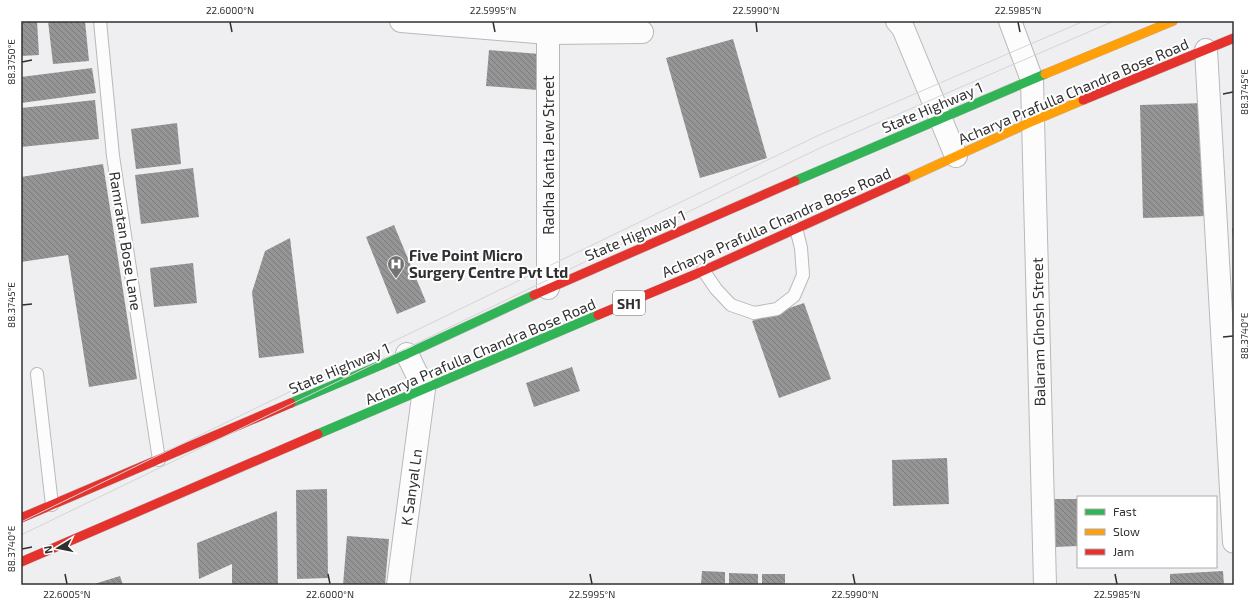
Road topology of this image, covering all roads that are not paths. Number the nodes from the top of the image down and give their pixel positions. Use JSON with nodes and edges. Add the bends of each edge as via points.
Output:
{"nodes":[{"id":1,"x":100,"y":21,"type":"edge"},
{"id":2,"x":401,"y":21,"type":"edge"},
{"id":3,"x":897,"y":21,"type":"edge"},
{"id":4,"x":1010,"y":21,"type":"edge"},
{"id":5,"x":1173,"y":21,"type":"edge"},
{"id":6,"x":549,"y":27,"type":"edge"},
{"id":7,"x":642,"y":32,"type":"dead end"},
{"id":8,"x":1234,"y":38,"type":"edge"},
{"id":9,"x":1206,"y":50,"type":"junction"},
{"id":10,"x":1032,"y":80,"type":"junction"},
{"id":11,"x":940,"y":120,"type":"junction"},
{"id":12,"x":1033,"y":121,"type":"junction"},
{"id":13,"x":956,"y":156,"type":"junction"},
{"id":14,"x":796,"y":228,"type":"junction"},
{"id":15,"x":703,"y":270,"type":"junction"},
{"id":16,"x":548,"y":288,"type":"junction"},
{"id":17,"x":407,"y":354,"type":"junction"},
{"id":18,"x":37,"y":374,"type":"dead end"},
{"id":19,"x":424,"y":389,"type":"junction"},
{"id":20,"x":159,"y":460,"type":"junction"},
{"id":21,"x":52,"y":505,"type":"junction"},
{"id":22,"x":21,"y":518,"type":"edge"},
{"id":23,"x":1234,"y":542,"type":"edge"},
{"id":24,"x":21,"y":562,"type":"edge"},
{"id":25,"x":398,"y":585,"type":"edge"},
{"id":26,"x":1045,"y":585,"type":"edge"}],
"edges":[{"from":1,"to":20,"type":"lane","name":"Ramratan Bose Lane","via":[[113,156]]},
{"from":2,"to":6,"type":"street"},
{"from":3,"to":11,"type":"street","via":[[903,28]]},
{"from":4,"to":10,"type":"street","name":"Balaram Ghosh Street"},
{"from":5,"to":10,"type":"main road","name":"State Highway 1"},
{"from":6,"to":7,"type":"street"},
{"from":6,"to":16,"type":"street","name":"Radha Kanta Jew Street"},
{"from":8,"to":9,"type":"main road","name":"Acharya Prafulla Chandra Bose Road","number":"SH1"},
{"from":9,"to":12,"type":"main road","name":"Acharya Prafulla Chandra Bose Road","number":"SH1"},
{"from":9,"to":23,"type":"street"},
{"from":10,"to":11,"type":"main road","name":"State Highway 1"},
{"from":10,"to":12,"type":"street","name":"Balaram Ghosh Street"},
{"from":11,"to":13,"type":"street"},
{"from":11,"to":16,"type":"main road","name":"State Highway 1"},
{"from":12,"to":13,"type":"main road","name":"Acharya Prafulla Chandra Bose Road","number":"SH1"},
{"from":12,"to":26,"type":"street","name":"Balaram Ghosh Street"},
{"from":13,"to":14,"type":"main road","name":"Acharya Prafulla Chandra Bose Road","number":"SH1"},
{"from":14,"to":15,"type":"main road","name":"Acharya Prafulla Chandra Bose Road","number":"SH1"},
{"from":14,"to":15,"type":"lane","via":[[803,275],[794,296],[777,309],[754,313],[731,305]]},
{"from":15,"to":19,"type":"main road","name":"Acharya Prafulla Chandra Bose Road","number":"SH1"},
{"from":16,"to":17,"type":"main road","name":"State Highway 1"},
{"from":17,"to":19,"type":"street"},
{"from":17,"to":20,"type":"main road","name":"State Highway 1"},
{"from":18,"to":21,"type":"lane"},
{"from":19,"to":24,"type":"main road","name":"Acharya Prafulla Chandra Bose Road","number":"SH1"},
{"from":19,"to":25,"type":"street","name":"K Sanyal Ln"},
{"from":20,"to":21,"type":"main road","name":"State Highway 1"},
{"from":21,"to":22,"type":"main road","name":"State Highway 1"}]}
